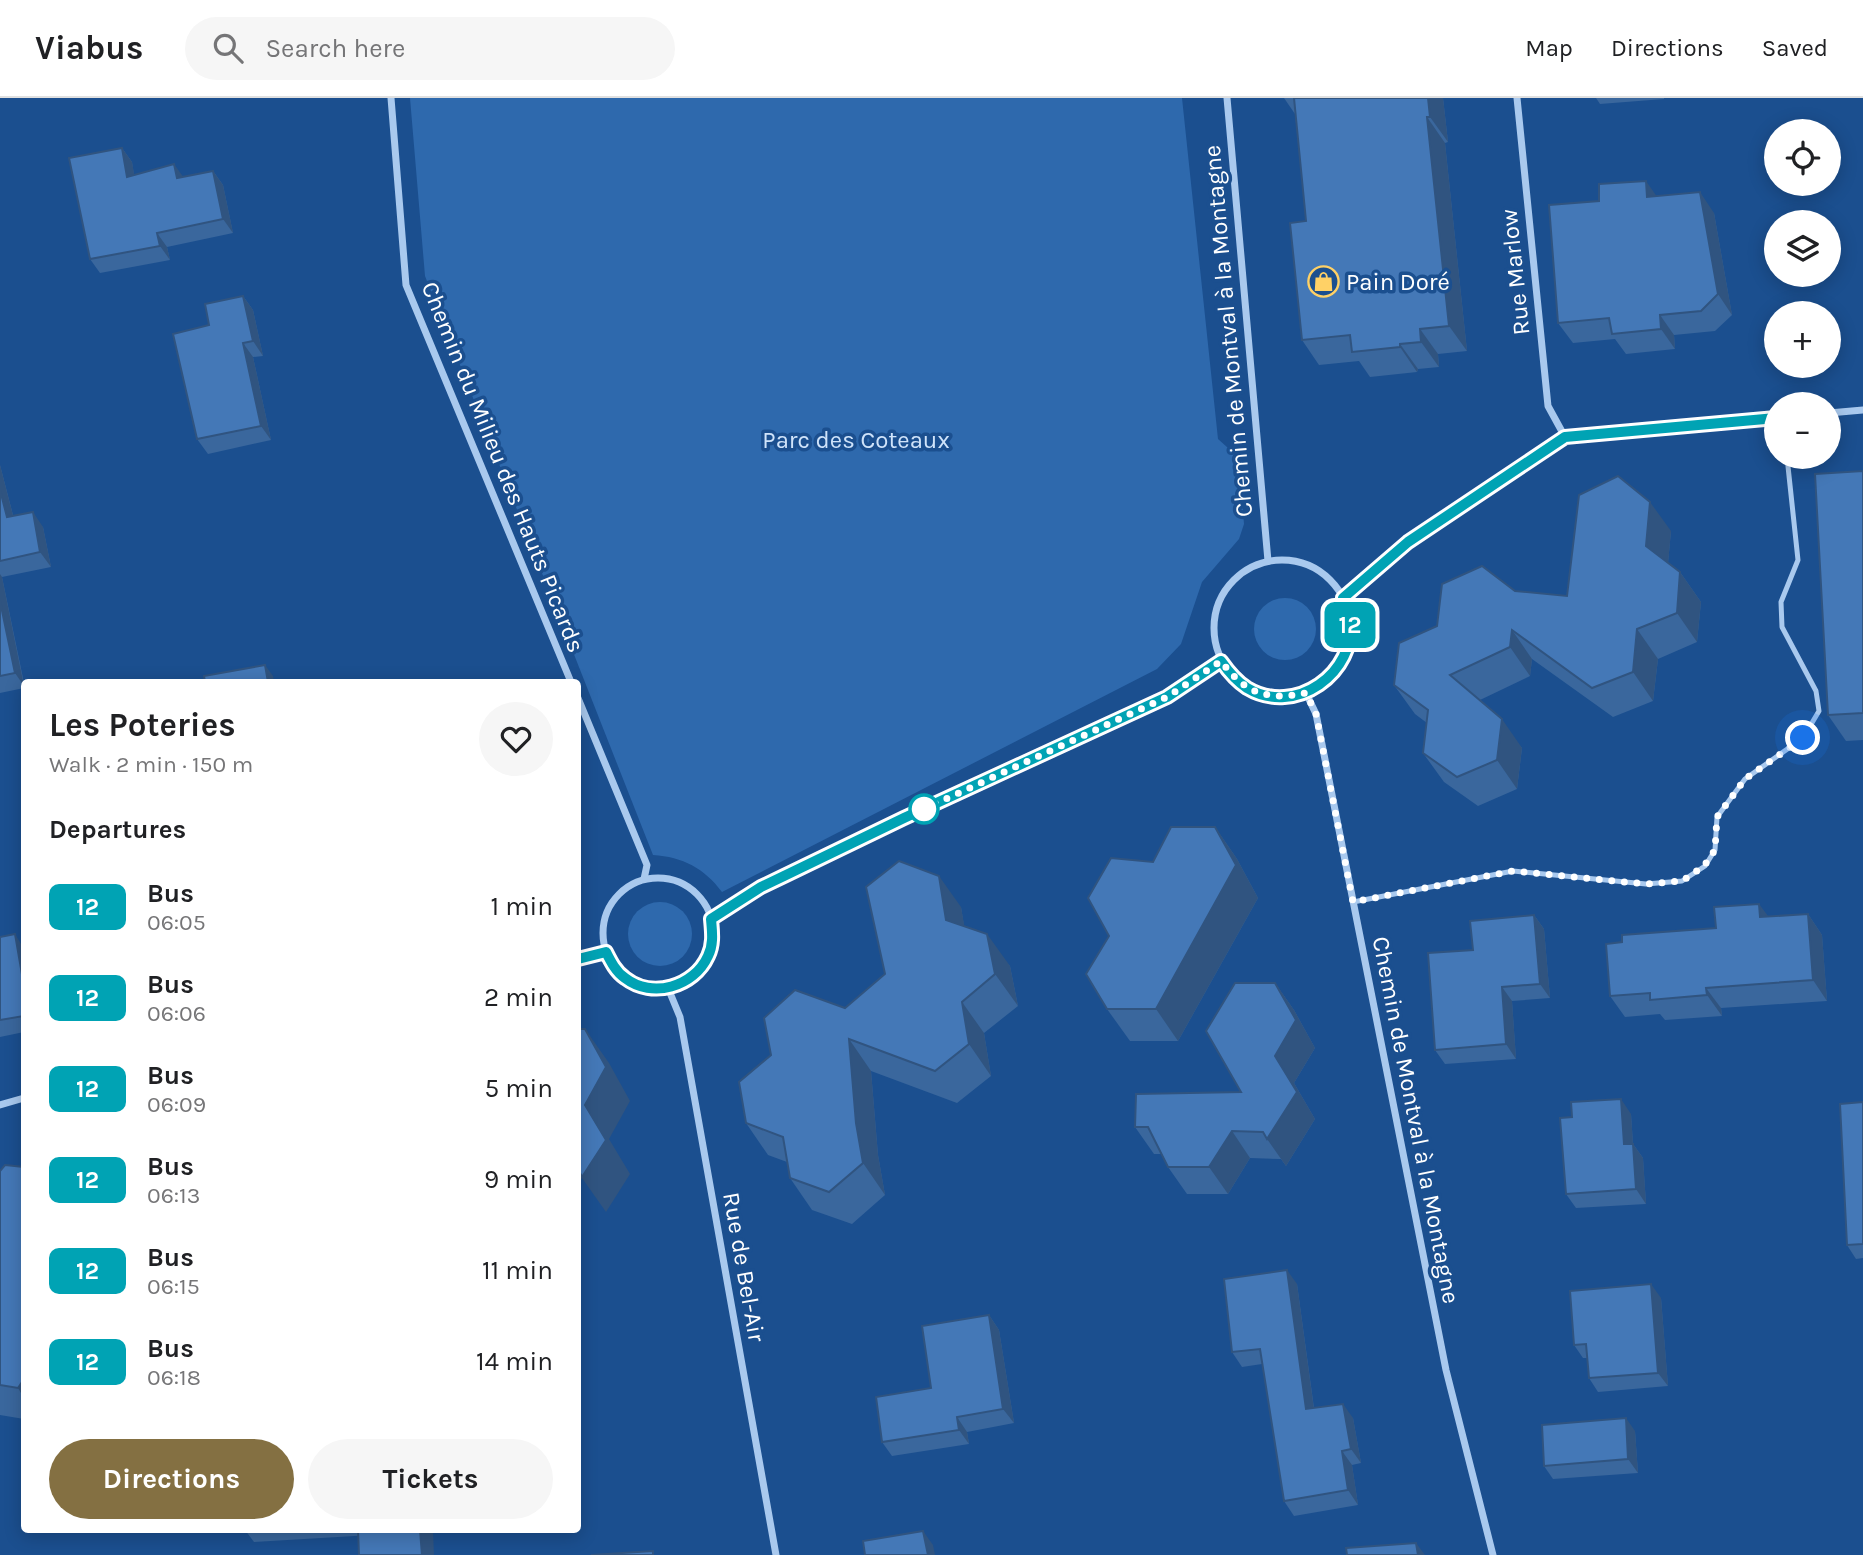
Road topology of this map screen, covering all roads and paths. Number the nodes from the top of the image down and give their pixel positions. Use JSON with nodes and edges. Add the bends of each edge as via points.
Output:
{"nodes":[{"id":1,"x":390,"y":98,"type":"edge"},
{"id":2,"x":1227,"y":98,"type":"edge"},
{"id":3,"x":1517,"y":98,"type":"edge"},
{"id":4,"x":1863,"y":411,"type":"edge"},
{"id":5,"x":1841,"y":412,"type":"edge"},
{"id":6,"x":1764,"y":419,"type":"edge"},
{"id":7,"x":1565,"y":437,"type":"junction"},
{"id":8,"x":1788,"y":469,"type":"edge"},
{"id":9,"x":1268,"y":561,"type":"junction"},
{"id":10,"x":1343,"y":598,"type":"junction"},
{"id":11,"x":1221,"y":661,"type":"junction"},
{"id":12,"x":570,"y":679,"type":"edge"},
{"id":13,"x":1306,"y":693,"type":"junction"},
{"id":14,"x":581,"y":705,"type":"edge"},
{"id":15,"x":644,"y":879,"type":"junction"},
{"id":16,"x":1353,"y":902,"type":"junction"},
{"id":17,"x":711,"y":919,"type":"junction"},
{"id":18,"x":606,"y":952,"type":"junction"},
{"id":19,"x":581,"y":958,"type":"edge"},
{"id":20,"x":668,"y":988,"type":"junction"},
{"id":21,"x":21,"y":1099,"type":"edge"},
{"id":22,"x":0,"y":1105,"type":"edge"},
{"id":23,"x":776,"y":1555,"type":"edge"},
{"id":24,"x":1493,"y":1555,"type":"edge"}],
"edges":[{"from":1,"to":12,"type":"street","name":"Chemin du Milieu des Hauts Picards","via":[[406,285]]},
{"from":2,"to":9,"type":"street","name":"Chemin de Montval à la Montagne"},
{"from":3,"to":7,"type":"street","name":"Rue Marlow","via":[[1548,406]]},
{"from":4,"to":5,"type":"street"},
{"from":6,"to":7,"type":"street"},
{"from":7,"to":10,"type":"street","via":[[1408,542]]},
{"from":8,"to":16,"type":"lane","via":[[1798,559],[1781,602],[1782,627],[1816,691],[1819,711],[1803,738],[1745,779],[1717,817],[1715,850],[1704,866],[1682,881],[1646,884],[1513,871]]},
{"from":9,"to":10,"type":"street","via":[[1290,560],[1311,566],[1330,579]]},
{"from":9,"to":11,"type":"street","via":[[1247,568],[1219,599],[1213,620]]},
{"from":10,"to":13,"type":"street","via":[[1350,620],[1341,664],[1326,681]]},
{"from":11,"to":13,"type":"street","via":[[1248,689],[1266,696]]},
{"from":11,"to":17,"type":"street","via":[[1167,697],[761,887]]},
{"from":13,"to":16,"type":"street","name":"Chemin de Montval à la Montagne","via":[[1316,714]]},
{"from":14,"to":15,"type":"street","via":[[647,865]]},
{"from":15,"to":17,"type":"street","via":[[677,881],[693,890]]},
{"from":15,"to":18,"type":"street","via":[[626,887],[605,917],[602,935]]},
{"from":16,"to":24,"type":"street","name":"Chemin de Montval à la Montagne","via":[[1446,1370]]},
{"from":17,"to":20,"type":"street","via":[[713,937],[700,970]]},
{"from":18,"to":19,"type":"street"},
{"from":18,"to":20,"type":"street","via":[[624,978],[653,989]]},
{"from":20,"to":23,"type":"street","name":"Rue de Bel-Air","via":[[680,1017]]},
{"from":21,"to":22,"type":"street"}]}
